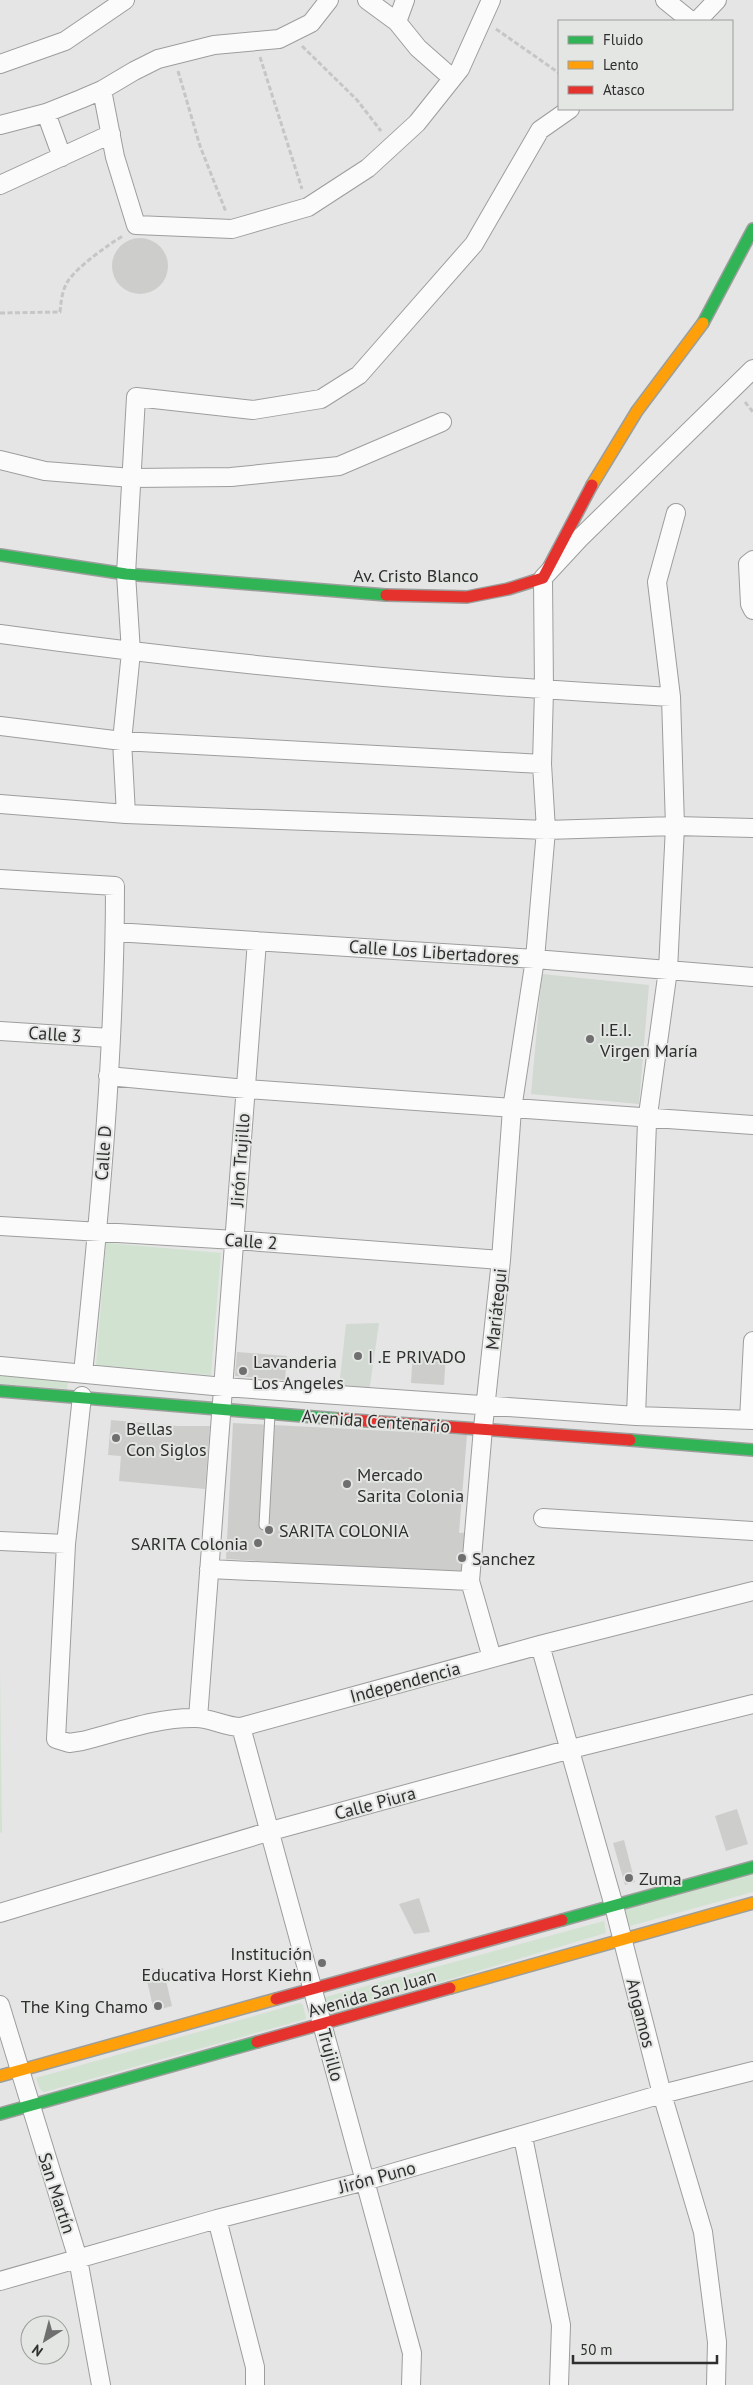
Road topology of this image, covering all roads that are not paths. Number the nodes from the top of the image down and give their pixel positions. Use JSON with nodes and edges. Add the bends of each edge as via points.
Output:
{"nodes":[{"id":1,"x":125,"y":0,"type":"edge"},
{"id":2,"x":328,"y":0,"type":"edge"},
{"id":3,"x":367,"y":0,"type":"edge"},
{"id":4,"x":405,"y":0,"type":"edge"},
{"id":5,"x":490,"y":0,"type":"edge"},
{"id":6,"x":504,"y":0,"type":"edge"},
{"id":7,"x":664,"y":0,"type":"edge"},
{"id":8,"x":717,"y":0,"type":"edge"},
{"id":9,"x":482,"y":19,"type":"junction"},
{"id":10,"x":690,"y":20,"type":"edge"},
{"id":11,"x":698,"y":20,"type":"edge"},
{"id":12,"x":397,"y":22,"type":"junction"},
{"id":13,"x":0,"y":64,"type":"edge"},
{"id":14,"x":452,"y":78,"type":"junction"},
{"id":15,"x":102,"y":90,"type":"junction"},
{"id":16,"x":569,"y":110,"type":"edge"},
{"id":17,"x":46,"y":113,"type":"junction"},
{"id":18,"x":0,"y":125,"type":"edge"},
{"id":19,"x":111,"y":134,"type":"junction"},
{"id":20,"x":62,"y":157,"type":"junction"},
{"id":21,"x":0,"y":185,"type":"edge"},
{"id":22,"x":753,"y":229,"type":"edge"},
{"id":23,"x":753,"y":368,"type":"edge"},
{"id":24,"x":442,"y":422,"type":"dead end"},
{"id":25,"x":0,"y":460,"type":"edge"},
{"id":26,"x":132,"y":478,"type":"junction"},
{"id":27,"x":676,"y":513,"type":"dead end"},
{"id":28,"x":0,"y":555,"type":"edge"},
{"id":29,"x":753,"y":560,"type":"edge"},
{"id":30,"x":126,"y":574,"type":"junction"},
{"id":31,"x":543,"y":578,"type":"junction"},
{"id":32,"x":753,"y":610,"type":"edge"},
{"id":33,"x":0,"y":634,"type":"edge"},
{"id":34,"x":131,"y":652,"type":"junction"},
{"id":35,"x":544,"y":690,"type":"junction"},
{"id":36,"x":671,"y":697,"type":"junction"},
{"id":37,"x":0,"y":726,"type":"edge"},
{"id":38,"x":122,"y":741,"type":"junction"},
{"id":39,"x":542,"y":764,"type":"junction"},
{"id":40,"x":0,"y":804,"type":"edge"},
{"id":41,"x":126,"y":814,"type":"junction"},
{"id":42,"x":674,"y":826,"type":"junction"},
{"id":43,"x":753,"y":828,"type":"edge"},
{"id":44,"x":546,"y":830,"type":"junction"},
{"id":45,"x":0,"y":879,"type":"edge"},
{"id":46,"x":115,"y":932,"type":"junction"},
{"id":47,"x":257,"y":941,"type":"junction"},
{"id":48,"x":535,"y":959,"type":"junction"},
{"id":49,"x":668,"y":970,"type":"junction"},
{"id":50,"x":753,"y":977,"type":"edge"},
{"id":51,"x":0,"y":1030,"type":"edge"},
{"id":52,"x":110,"y":1038,"type":"junction"},
{"id":53,"x":108,"y":1076,"type":"junction"},
{"id":54,"x":246,"y":1089,"type":"junction"},
{"id":55,"x":512,"y":1108,"type":"junction"},
{"id":56,"x":648,"y":1117,"type":"junction"},
{"id":57,"x":753,"y":1124,"type":"edge"},
{"id":58,"x":0,"y":1226,"type":"edge"},
{"id":59,"x":97,"y":1231,"type":"junction"},
{"id":60,"x":234,"y":1240,"type":"junction"},
{"id":61,"x":501,"y":1260,"type":"junction"},
{"id":62,"x":753,"y":1341,"type":"edge"},
{"id":63,"x":0,"y":1366,"type":"edge"},
{"id":64,"x":83,"y":1373,"type":"junction"},
{"id":65,"x":224,"y":1387,"type":"junction"},
{"id":66,"x":0,"y":1391,"type":"edge"},
{"id":67,"x":82,"y":1396,"type":"junction"},
{"id":68,"x":486,"y":1406,"type":"junction"},
{"id":69,"x":222,"y":1410,"type":"junction"},
{"id":70,"x":270,"y":1414,"type":"junction"},
{"id":71,"x":636,"y":1416,"type":"junction"},
{"id":72,"x":752,"y":1420,"type":"edge"},
{"id":73,"x":483,"y":1428,"type":"junction"},
{"id":74,"x":753,"y":1450,"type":"edge"},
{"id":75,"x":543,"y":1518,"type":"dead end"},
{"id":76,"x":264,"y":1525,"type":"dead end"},
{"id":77,"x":753,"y":1531,"type":"edge"},
{"id":78,"x":0,"y":1541,"type":"edge"},
{"id":79,"x":66,"y":1544,"type":"junction"},
{"id":80,"x":209,"y":1569,"type":"junction"},
{"id":81,"x":470,"y":1581,"type":"junction"},
{"id":82,"x":753,"y":1591,"type":"edge"},
{"id":83,"x":540,"y":1645,"type":"junction"},
{"id":84,"x":492,"y":1658,"type":"junction"},
{"id":85,"x":753,"y":1704,"type":"edge"},
{"id":86,"x":198,"y":1718,"type":"junction"},
{"id":87,"x":241,"y":1727,"type":"junction"},
{"id":88,"x":570,"y":1749,"type":"junction"},
{"id":89,"x":271,"y":1831,"type":"junction"},
{"id":90,"x":753,"y":1867,"type":"edge"},
{"id":91,"x":753,"y":1903,"type":"edge"},
{"id":92,"x":614,"y":1906,"type":"junction"},
{"id":93,"x":0,"y":1914,"type":"edge"},
{"id":94,"x":623,"y":1940,"type":"junction"},
{"id":95,"x":313,"y":1990,"type":"junction"},
{"id":96,"x":0,"y":2005,"type":"edge"},
{"id":97,"x":322,"y":2025,"type":"junction"},
{"id":98,"x":19,"y":2071,"type":"junction"},
{"id":99,"x":753,"y":2071,"type":"edge"},
{"id":100,"x":0,"y":2076,"type":"edge"},
{"id":101,"x":662,"y":2094,"type":"junction"},
{"id":102,"x":30,"y":2106,"type":"junction"},
{"id":103,"x":0,"y":2114,"type":"edge"},
{"id":104,"x":523,"y":2136,"type":"junction"},
{"id":105,"x":365,"y":2181,"type":"junction"},
{"id":106,"x":217,"y":2220,"type":"junction"},
{"id":107,"x":78,"y":2259,"type":"junction"},
{"id":108,"x":0,"y":2281,"type":"edge"},
{"id":109,"x":101,"y":2385,"type":"edge"},
{"id":110,"x":256,"y":2385,"type":"edge"},
{"id":111,"x":411,"y":2385,"type":"edge"},
{"id":112,"x":559,"y":2385,"type":"edge"},
{"id":113,"x":716,"y":2385,"type":"edge"}],
"edges":[{"from":1,"to":13,"type":"street","via":[[65,41]]},
{"from":2,"to":15,"type":"street","via":[[311,23],[279,39],[214,45],[158,59]]},
{"from":3,"to":12,"type":"street"},
{"from":4,"to":12,"type":"street"},
{"from":5,"to":9,"type":"street"},
{"from":6,"to":9,"type":"street"},
{"from":7,"to":10,"type":"street"},
{"from":8,"to":11,"type":"street"},
{"from":9,"to":14,"type":"street","via":[[460,69]]},
{"from":12,"to":14,"type":"street","via":[[418,48]]},
{"from":14,"to":19,"type":"street","via":[[417,123],[368,168],[308,207],[232,229],[136,225],[115,158]]},
{"from":15,"to":17,"type":"street"},
{"from":15,"to":19,"type":"street"},
{"from":16,"to":26,"type":"street","via":[[540,130],[474,244],[359,375],[321,399],[252,410],[136,397]]},
{"from":17,"to":18,"type":"street"},
{"from":17,"to":20,"type":"street"},
{"from":19,"to":20,"type":"street"},
{"from":20,"to":21,"type":"street"},
{"from":22,"to":31,"type":"street","via":[[700,329],[637,411],[579,507]]},
{"from":23,"to":31,"type":"street"},
{"from":24,"to":26,"type":"street","via":[[339,466],[231,477]]},
{"from":25,"to":26,"type":"street","via":[[45,471]]},
{"from":26,"to":30,"type":"street"},
{"from":27,"to":36,"type":"street","via":[[657,582]]},
{"from":28,"to":30,"type":"street","name":"Av. Cristo Blanco"},
{"from":29,"to":32,"type":"street","via":[[748,564]]},
{"from":30,"to":31,"type":"street","name":"Av. Cristo Blanco","via":[[371,595],[467,597]]},
{"from":30,"to":34,"type":"street"},
{"from":31,"to":35,"type":"street","name":"Mariátegui"},
{"from":33,"to":34,"type":"street"},
{"from":34,"to":35,"type":"street"},
{"from":34,"to":38,"type":"street"},
{"from":35,"to":36,"type":"street"},
{"from":35,"to":39,"type":"street","name":"Mariátegui"},
{"from":36,"to":42,"type":"street"},
{"from":37,"to":38,"type":"street"},
{"from":38,"to":39,"type":"street"},
{"from":38,"to":41,"type":"street"},
{"from":39,"to":44,"type":"street","name":"Mariátegui"},
{"from":40,"to":41,"type":"street"},
{"from":41,"to":44,"type":"street"},
{"from":42,"to":43,"type":"street"},
{"from":42,"to":44,"type":"street"},
{"from":42,"to":49,"type":"street"},
{"from":44,"to":48,"type":"street","name":"Mariátegui"},
{"from":45,"to":46,"type":"street","name":"Calle D","via":[[115,886]]},
{"from":46,"to":47,"type":"street","name":"Calle Los Libertadores"},
{"from":46,"to":52,"type":"street","name":"Calle D"},
{"from":47,"to":48,"type":"street","name":"Calle Los Libertadores"},
{"from":47,"to":54,"type":"street","name":"Jirón Trujillo"},
{"from":48,"to":49,"type":"street","name":"Calle Los Libertadores"},
{"from":48,"to":55,"type":"street","name":"Mariátegui"},
{"from":49,"to":50,"type":"street","name":"Calle Los Libertadores"},
{"from":49,"to":56,"type":"street"},
{"from":51,"to":52,"type":"street","name":"Calle 3"},
{"from":52,"to":53,"type":"street","name":"Calle D"},
{"from":53,"to":54,"type":"street"},
{"from":53,"to":59,"type":"street","name":"Calle D"},
{"from":54,"to":55,"type":"street"},
{"from":54,"to":60,"type":"street","name":"Jirón Trujillo"},
{"from":55,"to":56,"type":"street"},
{"from":55,"to":61,"type":"street","name":"Mariátegui"},
{"from":56,"to":57,"type":"street"},
{"from":56,"to":71,"type":"street"},
{"from":58,"to":59,"type":"street","name":"Calle 2"},
{"from":59,"to":60,"type":"street","name":"Calle 2"},
{"from":59,"to":64,"type":"street","name":"Calle D"},
{"from":60,"to":61,"type":"street","name":"Calle 2"},
{"from":60,"to":65,"type":"street","name":"Jirón Trujillo"},
{"from":61,"to":68,"type":"street","name":"Mariátegui"},
{"from":62,"to":72,"type":"street"},
{"from":63,"to":64,"type":"street","name":"Avenida Centenario"},
{"from":64,"to":65,"type":"street","name":"Avenida Centenario"},
{"from":65,"to":68,"type":"street","name":"Avenida Centenario"},
{"from":65,"to":69,"type":"street","name":"Jirón Trujillo"},
{"from":66,"to":67,"type":"street","name":"Avenida Centenario"},
{"from":67,"to":69,"type":"street","name":"Avenida Centenario"},
{"from":67,"to":79,"type":"street"},
{"from":68,"to":71,"type":"street","name":"Avenida Centenario"},
{"from":68,"to":73,"type":"street","name":"Mariátegui"},
{"from":69,"to":70,"type":"street","name":"Avenida Centenario"},
{"from":69,"to":80,"type":"street","name":"Jirón Trujillo"},
{"from":70,"to":73,"type":"street","name":"Avenida Centenario"},
{"from":70,"to":76,"type":"lane"},
{"from":71,"to":72,"type":"street","name":"Avenida Centenario"},
{"from":73,"to":74,"type":"street","name":"Avenida Centenario"},
{"from":73,"to":81,"type":"street","name":"Mariátegui"},
{"from":75,"to":77,"type":"street"},
{"from":78,"to":79,"type":"street"},
{"from":79,"to":86,"type":"street","name":"Independencia","via":[[56,1739],[82,1741],[162,1721]]},
{"from":80,"to":81,"type":"street"},
{"from":80,"to":86,"type":"street","name":"Jirón Trujillo"},
{"from":81,"to":84,"type":"street","name":"Mariátegui"},
{"from":82,"to":83,"type":"street","name":"Independencia"},
{"from":83,"to":84,"type":"street","name":"Independencia"},
{"from":83,"to":88,"type":"street","name":"Angamos"},
{"from":84,"to":87,"type":"street","name":"Independencia"},
{"from":85,"to":88,"type":"street","name":"Calle Piura"},
{"from":86,"to":87,"type":"street","name":"Independencia","via":[[228,1727]]},
{"from":87,"to":89,"type":"street","name":"Trujillo"},
{"from":88,"to":89,"type":"street","name":"Calle Piura"},
{"from":88,"to":92,"type":"street","name":"Angamos"},
{"from":89,"to":93,"type":"street","name":"Calle Piura"},
{"from":89,"to":95,"type":"street","name":"Trujillo"},
{"from":90,"to":92,"type":"street","name":"Avenida San Juan"},
{"from":91,"to":94,"type":"street","name":"Avenida San Juan"},
{"from":92,"to":94,"type":"street","name":"Angamos"},
{"from":92,"to":95,"type":"street","name":"Avenida San Juan"},
{"from":94,"to":97,"type":"street","name":"Avenida San Juan"},
{"from":94,"to":101,"type":"street","name":"Angamos"},
{"from":95,"to":97,"type":"street","name":"Trujillo"},
{"from":95,"to":98,"type":"street","name":"Avenida San Juan"},
{"from":96,"to":98,"type":"street","name":"San Martín"},
{"from":97,"to":102,"type":"street","name":"Avenida San Juan"},
{"from":97,"to":105,"type":"street","name":"Trujillo"},
{"from":98,"to":100,"type":"street","name":"Avenida San Juan"},
{"from":98,"to":102,"type":"street","name":"San Martín"},
{"from":99,"to":101,"type":"street","name":"Jirón Puno"},
{"from":101,"to":104,"type":"street","name":"Jirón Puno"},
{"from":101,"to":113,"type":"street","name":"Angamos","via":[[702,2232],[716,2342]]},
{"from":102,"to":103,"type":"street","name":"Avenida San Juan"},
{"from":102,"to":107,"type":"street","name":"San Martín"},
{"from":104,"to":105,"type":"street","name":"Jirón Puno"},
{"from":104,"to":112,"type":"street","via":[[561,2325]]},
{"from":105,"to":106,"type":"street","name":"Jirón Puno"},
{"from":105,"to":111,"type":"street","name":"Trujillo","via":[[412,2353]]},
{"from":106,"to":107,"type":"street","name":"Jirón Puno"},
{"from":106,"to":110,"type":"street","via":[[255,2367]]},
{"from":107,"to":108,"type":"street","name":"Jirón Puno"},
{"from":107,"to":109,"type":"street","name":"San Martín"}]}
